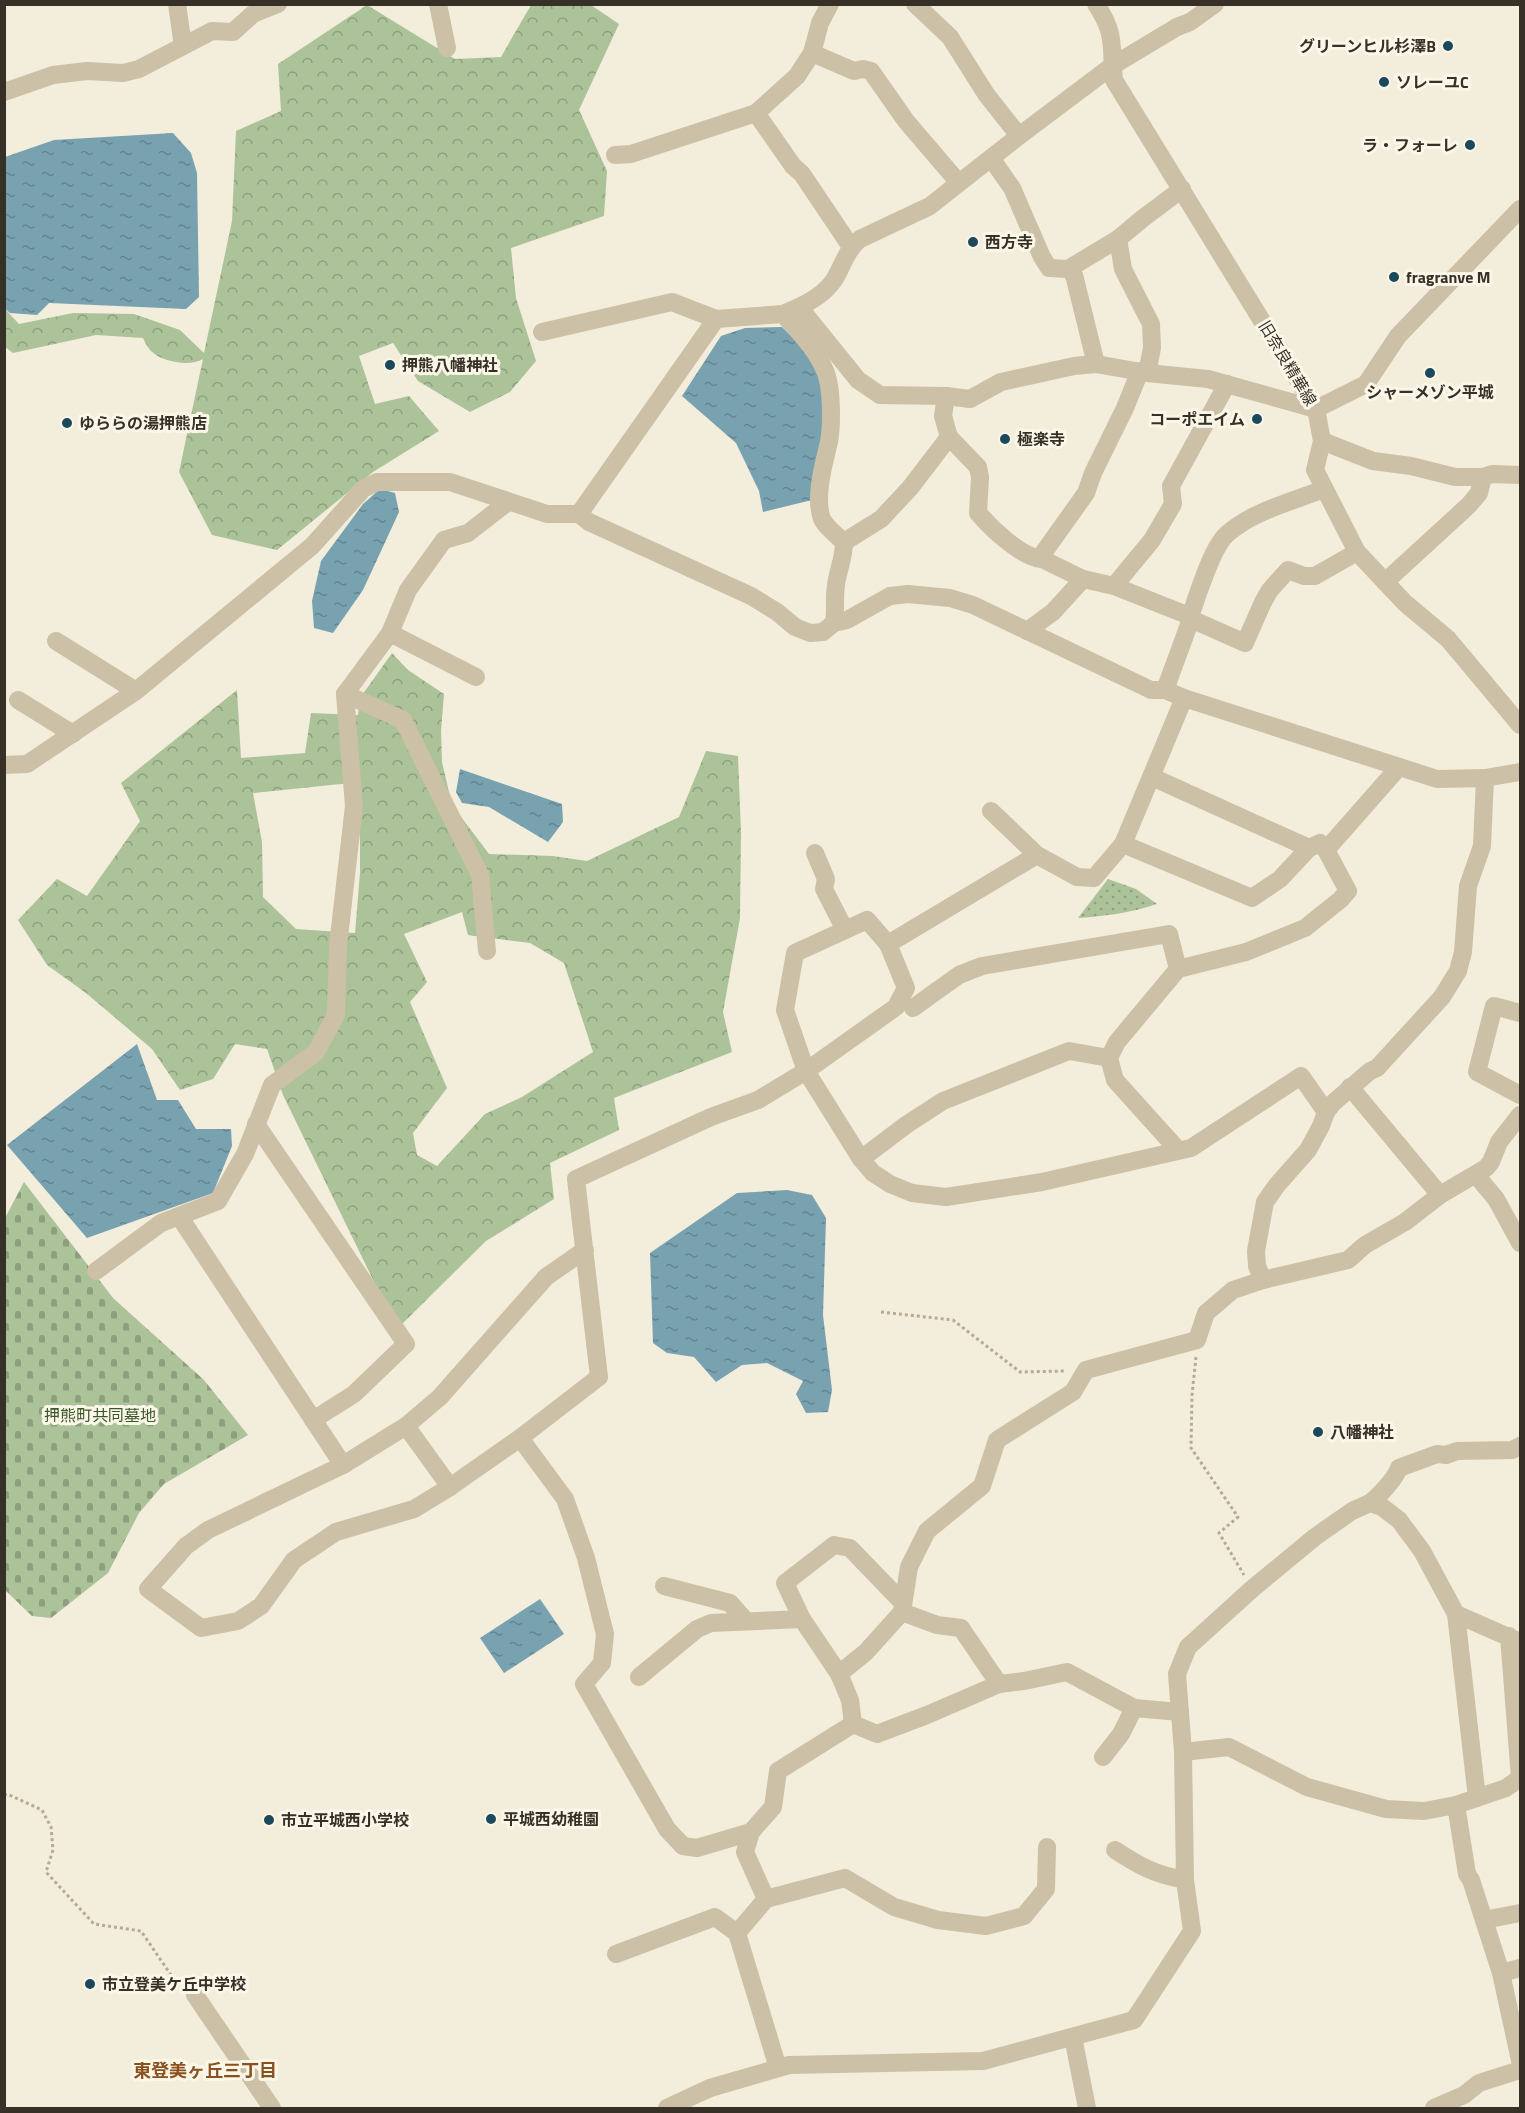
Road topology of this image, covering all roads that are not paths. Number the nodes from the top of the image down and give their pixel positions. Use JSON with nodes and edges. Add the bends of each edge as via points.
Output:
{"nodes":[{"id":1,"x":177,"y":4,"type":"edge"},
{"id":2,"x":278,"y":4,"type":"edge"},
{"id":3,"x":438,"y":4,"type":"edge"},
{"id":4,"x":830,"y":4,"type":"edge"},
{"id":5,"x":915,"y":4,"type":"edge"},
{"id":6,"x":1096,"y":4,"type":"edge"},
{"id":7,"x":1215,"y":4,"type":"edge"},
{"id":8,"x":183,"y":46,"type":"junction"},
{"id":9,"x":447,"y":48,"type":"dead end"},
{"id":10,"x":812,"y":53,"type":"junction"},
{"id":11,"x":1112,"y":66,"type":"junction"},
{"id":12,"x":4,"y":92,"type":"edge"},
{"id":13,"x":756,"y":113,"type":"junction"},
{"id":14,"x":1019,"y":135,"type":"junction"},
{"id":15,"x":615,"y":155,"type":"dead end"},
{"id":16,"x":991,"y":158,"type":"junction"},
{"id":17,"x":959,"y":183,"type":"junction"},
{"id":18,"x":1182,"y":189,"type":"junction"},
{"id":19,"x":1521,"y":209,"type":"edge"},
{"id":20,"x":1118,"y":239,"type":"junction"},
{"id":21,"x":850,"y":247,"type":"junction"},
{"id":22,"x":1068,"y":269,"type":"junction"},
{"id":23,"x":791,"y":311,"type":"junction"},
{"id":24,"x":716,"y":319,"type":"junction"},
{"id":25,"x":542,"y":332,"type":"dead end"},
{"id":26,"x":1096,"y":364,"type":"junction"},
{"id":27,"x":1144,"y":372,"type":"junction"},
{"id":28,"x":1227,"y":384,"type":"junction"},
{"id":29,"x":946,"y":396,"type":"junction"},
{"id":30,"x":1316,"y":409,"type":"junction"},
{"id":31,"x":949,"y":437,"type":"junction"},
{"id":32,"x":1322,"y":441,"type":"junction"},
{"id":33,"x":1521,"y":474,"type":"edge"},
{"id":34,"x":1483,"y":477,"type":"junction"},
{"id":35,"x":1324,"y":489,"type":"junction"},
{"id":36,"x":508,"y":502,"type":"junction"},
{"id":37,"x":579,"y":514,"type":"junction"},
{"id":38,"x":844,"y":542,"type":"junction"},
{"id":39,"x":1357,"y":552,"type":"junction"},
{"id":40,"x":1042,"y":559,"type":"junction"},
{"id":41,"x":1083,"y":579,"type":"junction"},
{"id":42,"x":1385,"y":582,"type":"junction"},
{"id":43,"x":1114,"y":586,"type":"junction"},
{"id":44,"x":1191,"y":619,"type":"junction"},
{"id":45,"x":834,"y":623,"type":"junction"},
{"id":46,"x":1027,"y":631,"type":"junction"},
{"id":47,"x":390,"y":633,"type":"junction"},
{"id":48,"x":56,"y":641,"type":"dead end"},
{"id":49,"x":476,"y":678,"type":"dead end"},
{"id":50,"x":136,"y":690,"type":"junction"},
{"id":51,"x":1165,"y":690,"type":"junction"},
{"id":52,"x":345,"y":694,"type":"junction"},
{"id":53,"x":1184,"y":699,"type":"junction"},
{"id":54,"x":18,"y":700,"type":"dead end"},
{"id":55,"x":1521,"y":725,"type":"edge"},
{"id":56,"x":73,"y":734,"type":"junction"},
{"id":57,"x":4,"y":765,"type":"edge"},
{"id":58,"x":1399,"y":767,"type":"junction"},
{"id":59,"x":1521,"y":772,"type":"edge"},
{"id":60,"x":1152,"y":777,"type":"junction"},
{"id":61,"x":1485,"y":778,"type":"junction"},
{"id":62,"x":991,"y":811,"type":"dead end"},
{"id":63,"x":1123,"y":844,"type":"junction"},
{"id":64,"x":1318,"y":849,"type":"junction"},
{"id":65,"x":815,"y":853,"type":"dead end"},
{"id":66,"x":1037,"y":855,"type":"junction"},
{"id":67,"x":845,"y":930,"type":"junction"},
{"id":68,"x":888,"y":944,"type":"junction"},
{"id":69,"x":487,"y":951,"type":"dead end"},
{"id":70,"x":1178,"y":969,"type":"junction"},
{"id":71,"x":914,"y":1008,"type":"dead end"},
{"id":72,"x":1521,"y":1013,"type":"edge"},
{"id":73,"x":1109,"y":1058,"type":"junction"},
{"id":74,"x":806,"y":1071,"type":"junction"},
{"id":75,"x":1350,"y":1087,"type":"junction"},
{"id":76,"x":1521,"y":1095,"type":"edge"},
{"id":77,"x":1326,"y":1112,"type":"junction"},
{"id":78,"x":1521,"y":1115,"type":"edge"},
{"id":79,"x":256,"y":1124,"type":"junction"},
{"id":80,"x":1178,"y":1150,"type":"junction"},
{"id":81,"x":861,"y":1159,"type":"junction"},
{"id":82,"x":1476,"y":1175,"type":"junction"},
{"id":83,"x":1440,"y":1195,"type":"junction"},
{"id":84,"x":179,"y":1216,"type":"junction"},
{"id":85,"x":1519,"y":1237,"type":"edge"},
{"id":86,"x":585,"y":1250,"type":"junction"},
{"id":87,"x":96,"y":1271,"type":"dead end"},
{"id":88,"x":1263,"y":1280,"type":"junction"},
{"id":89,"x":313,"y":1420,"type":"junction"},
{"id":90,"x":406,"y":1426,"type":"junction"},
{"id":91,"x":520,"y":1438,"type":"junction"},
{"id":92,"x":1521,"y":1446,"type":"edge"},
{"id":93,"x":343,"y":1465,"type":"junction"},
{"id":94,"x":450,"y":1487,"type":"junction"},
{"id":95,"x":1370,"y":1503,"type":"junction"},
{"id":96,"x":664,"y":1586,"type":"dead end"},
{"id":97,"x":903,"y":1608,"type":"junction"},
{"id":98,"x":1456,"y":1614,"type":"junction"},
{"id":99,"x":802,"y":1619,"type":"junction"},
{"id":100,"x":746,"y":1621,"type":"junction"},
{"id":101,"x":1515,"y":1639,"type":"edge"},
{"id":102,"x":838,"y":1674,"type":"junction"},
{"id":103,"x":639,"y":1677,"type":"dead end"},
{"id":104,"x":999,"y":1684,"type":"junction"},
{"id":105,"x":1134,"y":1708,"type":"junction"},
{"id":106,"x":1180,"y":1712,"type":"junction"},
{"id":107,"x":852,"y":1724,"type":"junction"},
{"id":108,"x":1183,"y":1752,"type":"junction"},
{"id":109,"x":1103,"y":1757,"type":"dead end"},
{"id":110,"x":1520,"y":1778,"type":"edge"},
{"id":111,"x":1477,"y":1798,"type":"junction"},
{"id":112,"x":1456,"y":1805,"type":"junction"},
{"id":113,"x":751,"y":1832,"type":"junction"},
{"id":114,"x":1047,"y":1847,"type":"dead end"},
{"id":115,"x":1115,"y":1850,"type":"dead end"},
{"id":116,"x":1185,"y":1880,"type":"junction"},
{"id":117,"x":766,"y":1899,"type":"junction"},
{"id":118,"x":1521,"y":1913,"type":"edge"},
{"id":119,"x":1484,"y":1920,"type":"junction"},
{"id":120,"x":737,"y":1933,"type":"junction"},
{"id":121,"x":616,"y":1954,"type":"dead end"},
{"id":122,"x":1521,"y":1968,"type":"edge"},
{"id":123,"x":1501,"y":1973,"type":"junction"},
{"id":124,"x":195,"y":1995,"type":"road end"},
{"id":125,"x":1073,"y":2037,"type":"junction"},
{"id":126,"x":1521,"y":2060,"type":"edge"},
{"id":127,"x":778,"y":2068,"type":"junction"},
{"id":128,"x":1521,"y":2070,"type":"edge"},
{"id":129,"x":272,"y":2109,"type":"edge"},
{"id":130,"x":667,"y":2109,"type":"edge"},
{"id":131,"x":1087,"y":2109,"type":"edge"},
{"id":132,"x":1434,"y":2109,"type":"edge"}],
"edges":[{"from":1,"to":8,"type":"street"},
{"from":2,"to":8,"type":"street","via":[[253,14],[233,32],[212,30]]},
{"from":3,"to":9,"type":"street"},
{"from":4,"to":10,"type":"street"},
{"from":5,"to":14,"type":"street","via":[[950,37],[986,94]]},
{"from":6,"to":11,"type":"street","name":"旧奈良精華線","via":[[1112,37]]},
{"from":7,"to":11,"type":"street"},
{"from":8,"to":12,"type":"street","via":[[139,69],[53,75]]},
{"from":10,"to":13,"type":"street","via":[[797,76]]},
{"from":10,"to":17,"type":"street","via":[[854,71],[871,71],[906,121]]},
{"from":11,"to":14,"type":"street"},
{"from":11,"to":18,"type":"street","name":"旧奈良精華線","via":[[1114,80]]},
{"from":13,"to":15,"type":"street","via":[[631,154]]},
{"from":13,"to":21,"type":"street"},
{"from":14,"to":16,"type":"street"},
{"from":16,"to":17,"type":"street"},
{"from":16,"to":22,"type":"street","via":[[1012,189],[1049,268]]},
{"from":17,"to":21,"type":"street","via":[[930,206]]},
{"from":18,"to":20,"type":"street"},
{"from":18,"to":30,"type":"street","name":"旧奈良精華線"},
{"from":19,"to":30,"type":"street","via":[[1398,336],[1366,384]]},
{"from":20,"to":22,"type":"street"},
{"from":20,"to":27,"type":"street","via":[[1123,269],[1151,324],[1152,348]]},
{"from":21,"to":23,"type":"street","via":[[834,280],[820,295]]},
{"from":22,"to":26,"type":"street","via":[[1077,284]]},
{"from":23,"to":24,"type":"street"},
{"from":23,"to":29,"type":"street","via":[[858,380],[880,395]]},
{"from":23,"to":38,"type":"street","via":[[826,374],[830,395],[829,439],[820,474],[820,506],[823,519]]},
{"from":24,"to":25,"type":"street","via":[[672,302]]},
{"from":24,"to":37,"type":"street"},
{"from":26,"to":27,"type":"street"},
{"from":26,"to":29,"type":"street","via":[[1001,382],[970,399]]},
{"from":27,"to":28,"type":"street"},
{"from":27,"to":40,"type":"street","via":[[1086,493]]},
{"from":28,"to":30,"type":"street"},
{"from":28,"to":43,"type":"street","via":[[1171,486],[1173,504],[1152,540]]},
{"from":29,"to":31,"type":"street","via":[[943,416]]},
{"from":30,"to":32,"type":"street","name":"旧奈良精華線"},
{"from":31,"to":38,"type":"street","via":[[881,519]]},
{"from":31,"to":40,"type":"street","via":[[978,467],[978,513],[1021,550],[1034,559]]},
{"from":32,"to":34,"type":"street","via":[[1373,460],[1455,477]]},
{"from":32,"to":35,"type":"street","name":"旧奈良精華線","via":[[1315,470]]},
{"from":33,"to":34,"type":"street"},
{"from":34,"to":42,"type":"street","via":[[1479,493],[1469,505]]},
{"from":35,"to":39,"type":"street","name":"旧奈良精華線"},
{"from":35,"to":44,"type":"street","via":[[1254,516],[1225,535],[1206,570]]},
{"from":36,"to":37,"type":"street","via":[[547,514]]},
{"from":36,"to":47,"type":"street","via":[[468,533],[444,540],[408,590]]},
{"from":36,"to":50,"type":"street","via":[[450,482],[377,482],[363,489],[312,546]]},
{"from":37,"to":45,"type":"street","via":[[751,596],[795,627],[810,633],[823,632]]},
{"from":38,"to":45,"type":"street"},
{"from":39,"to":42,"type":"street","name":"旧奈良精華線"},
{"from":39,"to":44,"type":"street","via":[[1315,576],[1288,570],[1270,590],[1245,643]]},
{"from":40,"to":41,"type":"street"},
{"from":41,"to":43,"type":"street"},
{"from":41,"to":46,"type":"street","via":[[1053,612]]},
{"from":42,"to":55,"type":"street","name":"旧奈良精華線","via":[[1448,639]]},
{"from":43,"to":44,"type":"street"},
{"from":44,"to":51,"type":"street"},
{"from":45,"to":46,"type":"street","via":[[891,596],[908,594],[950,598],[973,605]]},
{"from":46,"to":51,"type":"street","via":[[1151,690]]},
{"from":47,"to":49,"type":"street"},
{"from":47,"to":52,"type":"street"},
{"from":48,"to":50,"type":"street"},
{"from":50,"to":56,"type":"street"},
{"from":51,"to":53,"type":"street"},
{"from":52,"to":69,"type":"street","via":[[403,720],[480,875]]},
{"from":52,"to":79,"type":"street","via":[[354,806],[338,946],[336,1015],[316,1052],[272,1085]]},
{"from":53,"to":58,"type":"street"},
{"from":53,"to":60,"type":"street"},
{"from":54,"to":56,"type":"street"},
{"from":56,"to":57,"type":"street","via":[[27,764]]},
{"from":58,"to":61,"type":"street","via":[[1437,779]]},
{"from":58,"to":64,"type":"street"},
{"from":59,"to":61,"type":"street"},
{"from":60,"to":63,"type":"street"},
{"from":60,"to":64,"type":"street"},
{"from":61,"to":75,"type":"street","via":[[1482,846],[1468,886],[1458,971],[1442,997],[1377,1068]]},
{"from":62,"to":66,"type":"street"},
{"from":63,"to":64,"type":"street","via":[[1252,898]]},
{"from":63,"to":66,"type":"street","via":[[1094,878],[1062,871]]},
{"from":64,"to":70,"type":"street","via":[[1348,891],[1340,900],[1305,928],[1246,952]]},
{"from":65,"to":67,"type":"street","via":[[826,879],[824,889]]},
{"from":66,"to":68,"type":"street"},
{"from":67,"to":68,"type":"street","via":[[867,920]]},
{"from":67,"to":74,"type":"street","via":[[795,952],[785,1010]]},
{"from":68,"to":74,"type":"street","via":[[906,988],[896,1007]]},
{"from":70,"to":71,"type":"street","via":[[1170,934],[982,966],[959,975]]},
{"from":70,"to":73,"type":"street","via":[[1117,1042]]},
{"from":72,"to":76,"type":"street","via":[[1494,1006],[1477,1072]]},
{"from":73,"to":80,"type":"street","via":[[1115,1080]]},
{"from":73,"to":81,"type":"street","via":[[1069,1051],[943,1101]]},
{"from":74,"to":81,"type":"street"},
{"from":74,"to":86,"type":"street","via":[[758,1100],[711,1117],[576,1179]]},
{"from":75,"to":77,"type":"street"},
{"from":75,"to":83,"type":"street"},
{"from":77,"to":80,"type":"street","via":[[1301,1076],[1191,1148]]},
{"from":77,"to":88,"type":"street","via":[[1308,1150],[1265,1202],[1256,1251]]},
{"from":78,"to":82,"type":"street","via":[[1499,1142],[1491,1162]]},
{"from":79,"to":84,"type":"street","via":[[245,1154],[218,1201]]},
{"from":79,"to":89,"type":"street","via":[[406,1344],[354,1394]]},
{"from":80,"to":81,"type":"street","via":[[1042,1182],[946,1197],[912,1193],[890,1184]]},
{"from":82,"to":83,"type":"street"},
{"from":82,"to":85,"type":"street"},
{"from":83,"to":88,"type":"street","via":[[1348,1260]]},
{"from":84,"to":87,"type":"street","via":[[161,1223]]},
{"from":84,"to":89,"type":"street"},
{"from":86,"to":90,"type":"street","via":[[546,1277],[440,1397]]},
{"from":86,"to":91,"type":"street","via":[[598,1377]]},
{"from":88,"to":97,"type":"street","via":[[1233,1290],[1206,1313],[1197,1340],[1086,1370],[1072,1392],[997,1440],[982,1486],[927,1531],[909,1567]]},
{"from":89,"to":93,"type":"street"},
{"from":90,"to":93,"type":"street"},
{"from":90,"to":94,"type":"street"},
{"from":91,"to":94,"type":"street"},
{"from":91,"to":113,"type":"street","via":[[565,1500],[597,1601],[605,1634],[602,1664],[584,1684],[667,1829],[683,1846],[697,1848]]},
{"from":92,"to":95,"type":"street","via":[[1512,1450],[1437,1454],[1399,1468],[1397,1476]]},
{"from":93,"to":94,"type":"street","via":[[208,1530],[186,1546],[148,1588],[201,1628],[238,1621],[261,1606],[294,1560],[336,1532],[414,1509]]},
{"from":95,"to":98,"type":"street","via":[[1399,1520],[1422,1551]]},
{"from":95,"to":106,"type":"street","via":[[1315,1537],[1188,1647],[1177,1674]]},
{"from":96,"to":100,"type":"street","via":[[730,1603]]},
{"from":97,"to":99,"type":"street","via":[[850,1548],[834,1545],[785,1583]]},
{"from":97,"to":102,"type":"street","via":[[866,1653]]},
{"from":97,"to":104,"type":"street","via":[[937,1625],[960,1629]]},
{"from":98,"to":101,"type":"street"},
{"from":98,"to":111,"type":"street"},
{"from":99,"to":100,"type":"street"},
{"from":99,"to":102,"type":"street"},
{"from":100,"to":103,"type":"street","via":[[711,1623],[697,1629]]},
{"from":101,"to":110,"type":"street"},
{"from":102,"to":107,"type":"street","via":[[850,1700]]},
{"from":104,"to":105,"type":"street","via":[[1067,1672]]},
{"from":104,"to":107,"type":"street","via":[[877,1734]]},
{"from":105,"to":106,"type":"street"},
{"from":105,"to":109,"type":"street"},
{"from":106,"to":108,"type":"street"},
{"from":107,"to":113,"type":"street","via":[[778,1771],[773,1807]]},
{"from":108,"to":112,"type":"street","via":[[1229,1748],[1307,1787],[1386,1809],[1424,1811]]},
{"from":108,"to":116,"type":"street"},
{"from":110,"to":111,"type":"street","via":[[1506,1788]]},
{"from":111,"to":112,"type":"street"},
{"from":112,"to":119,"type":"street","via":[[1467,1874]]},
{"from":113,"to":117,"type":"street","via":[[745,1852]]},
{"from":114,"to":117,"type":"street","via":[[1046,1889],[1024,1916],[986,1926],[939,1920],[894,1907],[845,1878]]},
{"from":115,"to":116,"type":"street","via":[[1141,1868]]},
{"from":116,"to":125,"type":"street","via":[[1192,1931],[1134,2020]]},
{"from":117,"to":120,"type":"street"},
{"from":118,"to":119,"type":"street"},
{"from":119,"to":123,"type":"street"},
{"from":120,"to":121,"type":"street","via":[[715,1917]]},
{"from":120,"to":127,"type":"street"},
{"from":122,"to":123,"type":"street"},
{"from":123,"to":126,"type":"street"},
{"from":124,"to":129,"type":"street"},
{"from":125,"to":127,"type":"street","via":[[983,2061]]},
{"from":125,"to":131,"type":"street"},
{"from":127,"to":130,"type":"street","via":[[710,2088]]},
{"from":128,"to":132,"type":"street","via":[[1479,2083]]}]}
